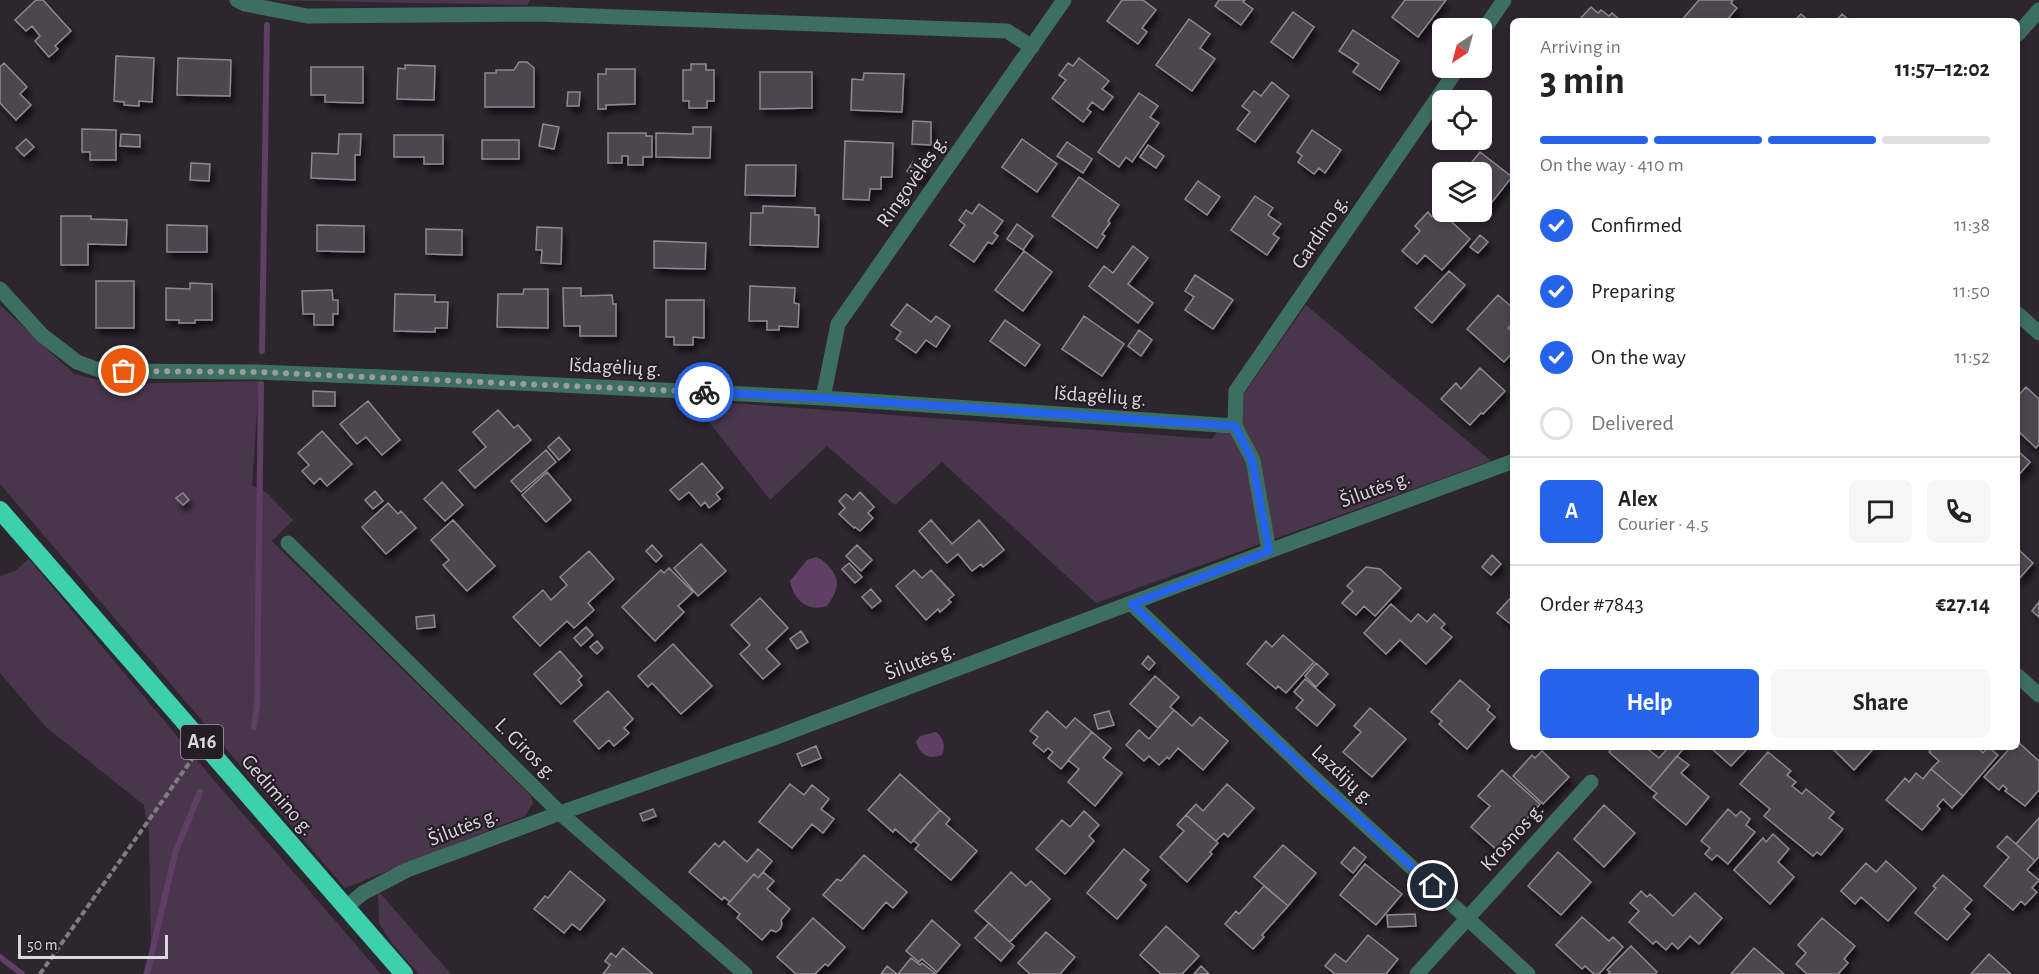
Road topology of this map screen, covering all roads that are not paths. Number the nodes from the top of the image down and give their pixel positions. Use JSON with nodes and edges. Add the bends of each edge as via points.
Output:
{"nodes":[{"id":1,"x":237,"y":0,"type":"edge"},
{"id":2,"x":548,"y":0,"type":"edge"},
{"id":3,"x":1064,"y":0,"type":"edge"},
{"id":4,"x":1504,"y":0,"type":"edge"},
{"id":5,"x":2039,"y":10,"type":"edge"},
{"id":6,"x":538,"y":14,"type":"junction"},
{"id":7,"x":1492,"y":18,"type":"edge"},
{"id":8,"x":2020,"y":32,"type":"edge"},
{"id":9,"x":1032,"y":47,"type":"junction"},
{"id":10,"x":1451,"y":78,"type":"edge"},
{"id":11,"x":0,"y":289,"type":"edge"},
{"id":12,"x":2020,"y":316,"type":"edge"},
{"id":13,"x":2039,"y":333,"type":"edge"},
{"id":14,"x":823,"y":398,"type":"junction"},
{"id":15,"x":1235,"y":426,"type":"junction"},
{"id":16,"x":1510,"y":462,"type":"edge"},
{"id":17,"x":0,"y":510,"type":"edge"},
{"id":18,"x":288,"y":543,"type":"dead end"},
{"id":19,"x":1269,"y":551,"type":"junction"},
{"id":20,"x":1132,"y":604,"type":"junction"},
{"id":21,"x":2020,"y":678,"type":"edge"},
{"id":22,"x":2039,"y":695,"type":"edge"},
{"id":23,"x":1591,"y":782,"type":"dead end"},
{"id":24,"x":560,"y":813,"type":"junction"},
{"id":25,"x":346,"y":907,"type":"junction"},
{"id":26,"x":1467,"y":918,"type":"junction"},
{"id":27,"x":404,"y":974,"type":"edge"},
{"id":28,"x":745,"y":974,"type":"edge"},
{"id":29,"x":1417,"y":974,"type":"edge"},
{"id":30,"x":1528,"y":974,"type":"edge"}],
"edges":[{"from":1,"to":6,"type":"street","via":[[307,16]]},
{"from":2,"to":6,"type":"street"},
{"from":3,"to":9,"type":"street","name":"Ringovėlės g."},
{"from":4,"to":7,"type":"street"},
{"from":5,"to":8,"type":"street"},
{"from":6,"to":9,"type":"street","via":[[1007,32]]},
{"from":9,"to":14,"type":"street","name":"Ringovėlės g.","via":[[838,324]]},
{"from":10,"to":15,"type":"street","name":"Gardino g.","via":[[1236,392]]},
{"from":11,"to":14,"type":"street","name":"Išdagėlių g.","via":[[42,335],[76,362],[102,371],[257,372]]},
{"from":12,"to":13,"type":"street"},
{"from":14,"to":15,"type":"street","name":"Išdagėlių g."},
{"from":15,"to":19,"type":"street","via":[[1252,460]]},
{"from":16,"to":19,"type":"street","name":"Šilutės g."},
{"from":17,"to":25,"type":"highway","name":"Gedimino g.","number":"A16"},
{"from":18,"to":24,"type":"street","name":"L. Giros g."},
{"from":19,"to":20,"type":"street","name":"Šilutės g."},
{"from":20,"to":24,"type":"street","name":"Šilutės g."},
{"from":20,"to":26,"type":"street","name":"Lazdijų g."},
{"from":21,"to":22,"type":"street"},
{"from":23,"to":26,"type":"street","name":"Krosnos g."},
{"from":24,"to":25,"type":"street","name":"Šilutės g.","via":[[407,870],[363,893]]},
{"from":24,"to":28,"type":"street","name":"L. Giros g."},
{"from":25,"to":27,"type":"highway","name":"Gedimino g.","number":"A16"},
{"from":26,"to":29,"type":"street","name":"Krosnos g."},
{"from":26,"to":30,"type":"street","name":"Lazdijų g."}]}
